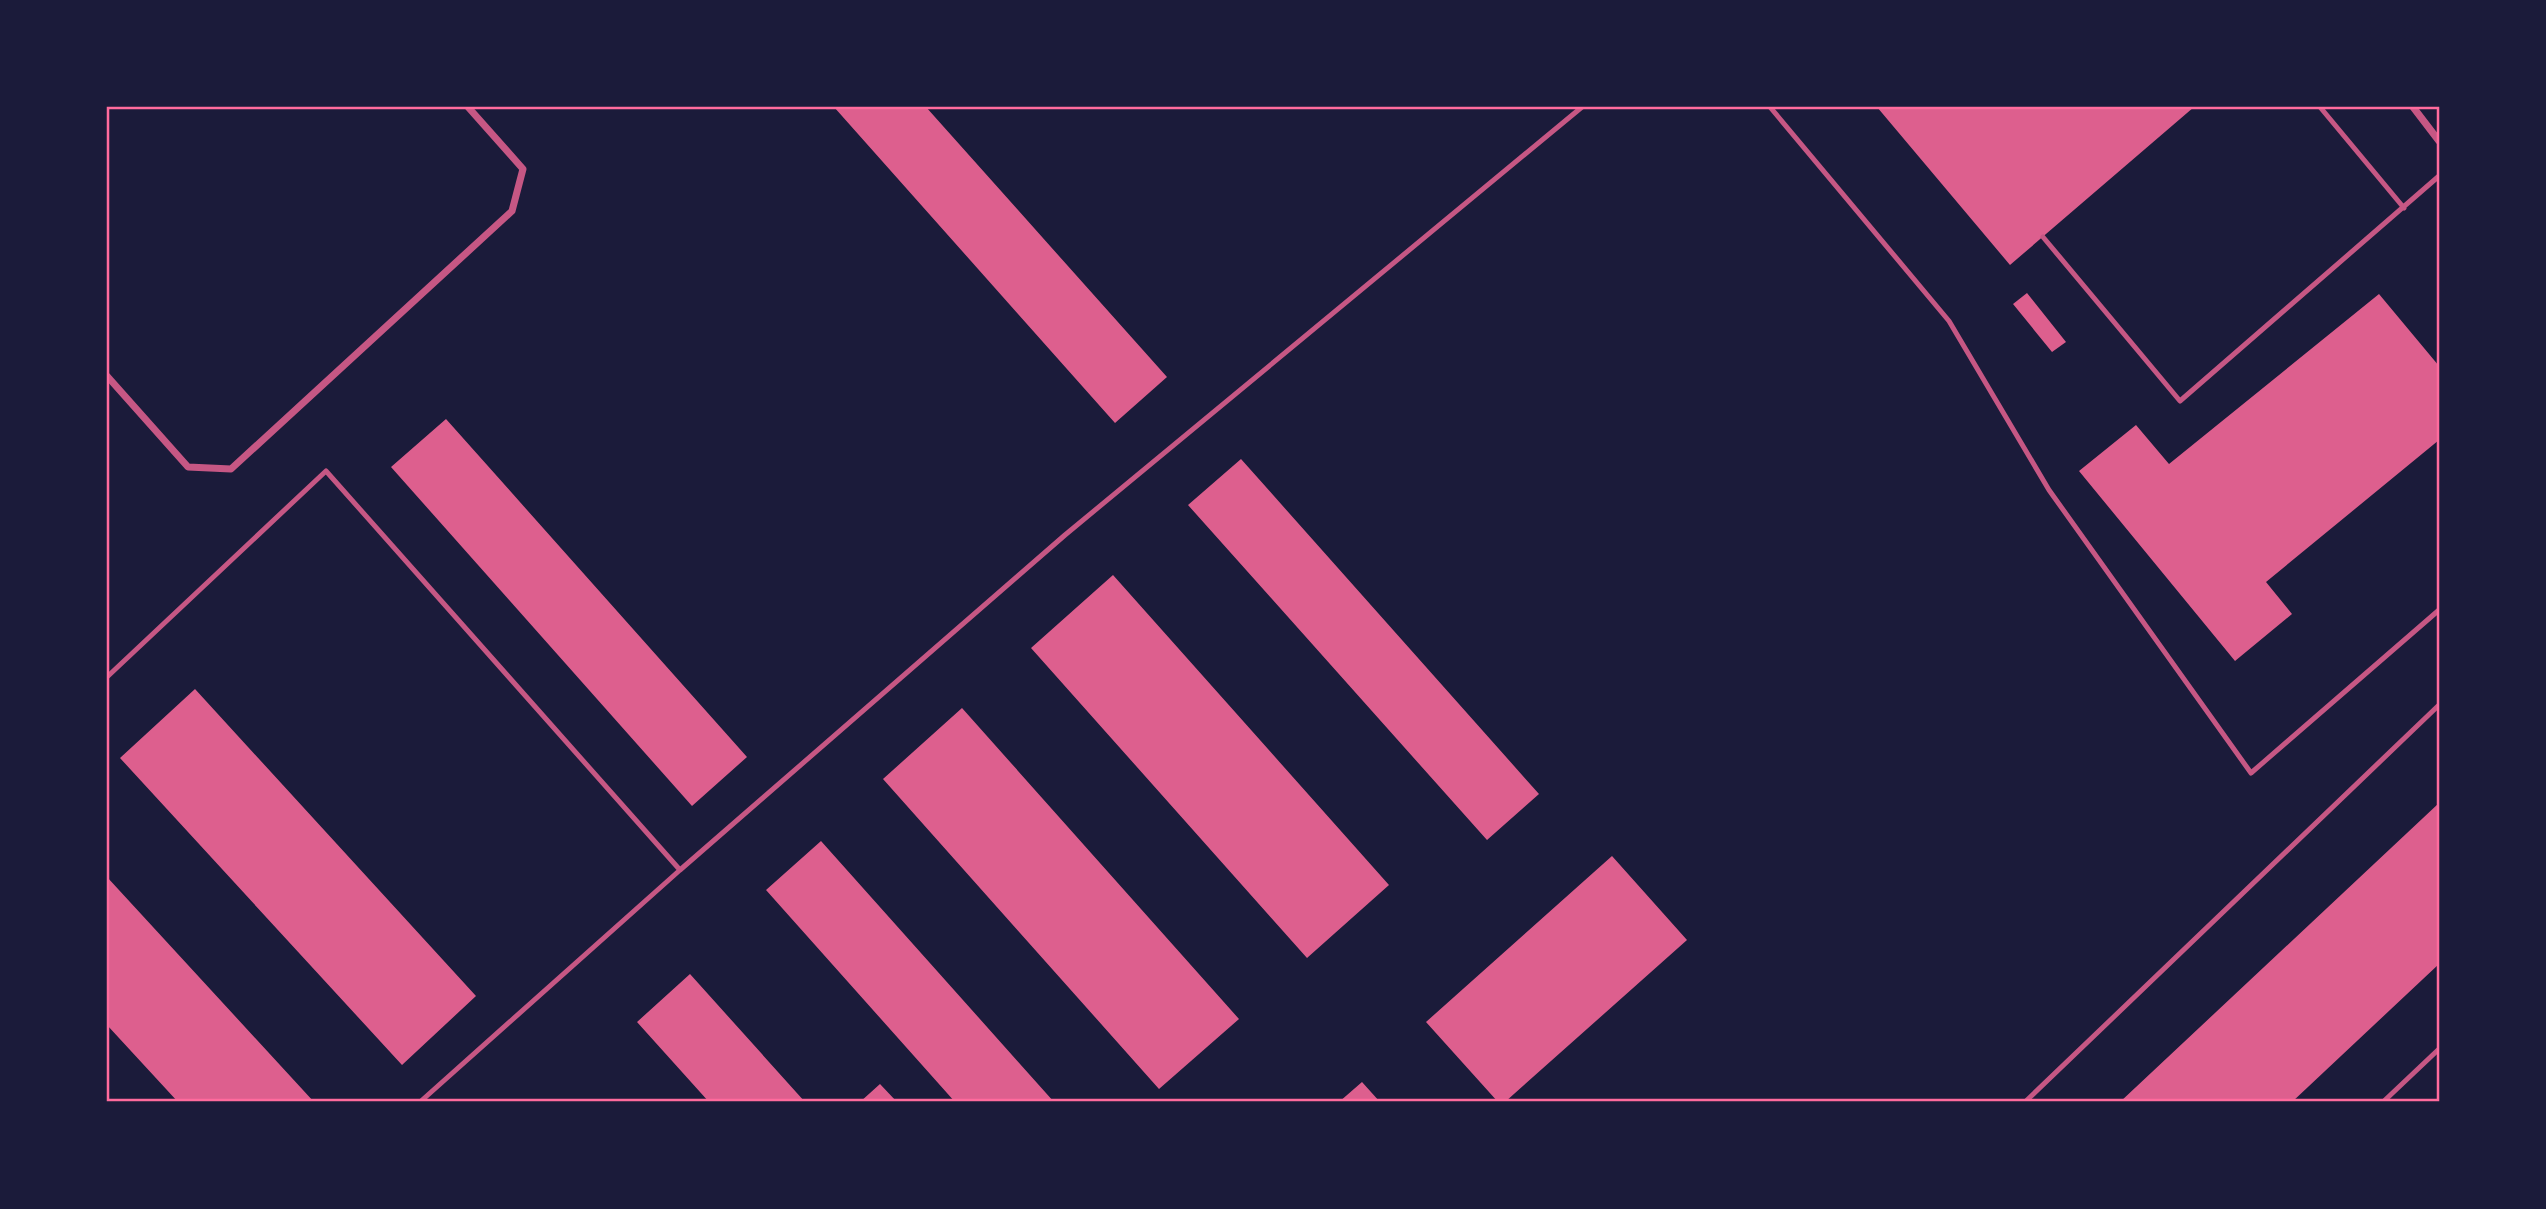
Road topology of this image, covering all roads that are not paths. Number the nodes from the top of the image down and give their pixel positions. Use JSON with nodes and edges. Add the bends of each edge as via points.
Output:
{"nodes":[{"id":1,"x":468,"y":107,"type":"edge"},
{"id":2,"x":1582,"y":107,"type":"edge"},
{"id":3,"x":1770,"y":107,"type":"edge"},
{"id":4,"x":2320,"y":107,"type":"edge"},
{"id":5,"x":2413,"y":107,"type":"edge"},
{"id":6,"x":2439,"y":141,"type":"edge"},
{"id":7,"x":2439,"y":176,"type":"edge"},
{"id":8,"x":2404,"y":208,"type":"junction"},
{"id":9,"x":2043,"y":237,"type":"dead end"},
{"id":10,"x":107,"y":376,"type":"edge"},
{"id":11,"x":2439,"y":610,"type":"edge"},
{"id":12,"x":107,"y":677,"type":"edge"},
{"id":13,"x":2439,"y":705,"type":"edge"},
{"id":14,"x":680,"y":870,"type":"junction"},
{"id":15,"x":2439,"y":1049,"type":"edge"},
{"id":16,"x":420,"y":1102,"type":"edge"},
{"id":17,"x":2025,"y":1102,"type":"edge"},
{"id":18,"x":2383,"y":1102,"type":"edge"}],
"edges":[{"from":1,"to":10,"type":"street","via":[[523,169],[512,211],[231,470],[188,467]]},
{"from":2,"to":14,"type":"lane","via":[[1065,535]]},
{"from":3,"to":11,"type":"lane","via":[[1949,321],[2049,490],[2251,773]]},
{"from":4,"to":8,"type":"lane"},
{"from":5,"to":6,"type":"street"},
{"from":7,"to":8,"type":"lane"},
{"from":8,"to":9,"type":"lane","via":[[2180,401]]},
{"from":12,"to":14,"type":"lane","via":[[326,471]]},
{"from":13,"to":17,"type":"lane"},
{"from":14,"to":16,"type":"lane"},
{"from":15,"to":18,"type":"lane"}]}
